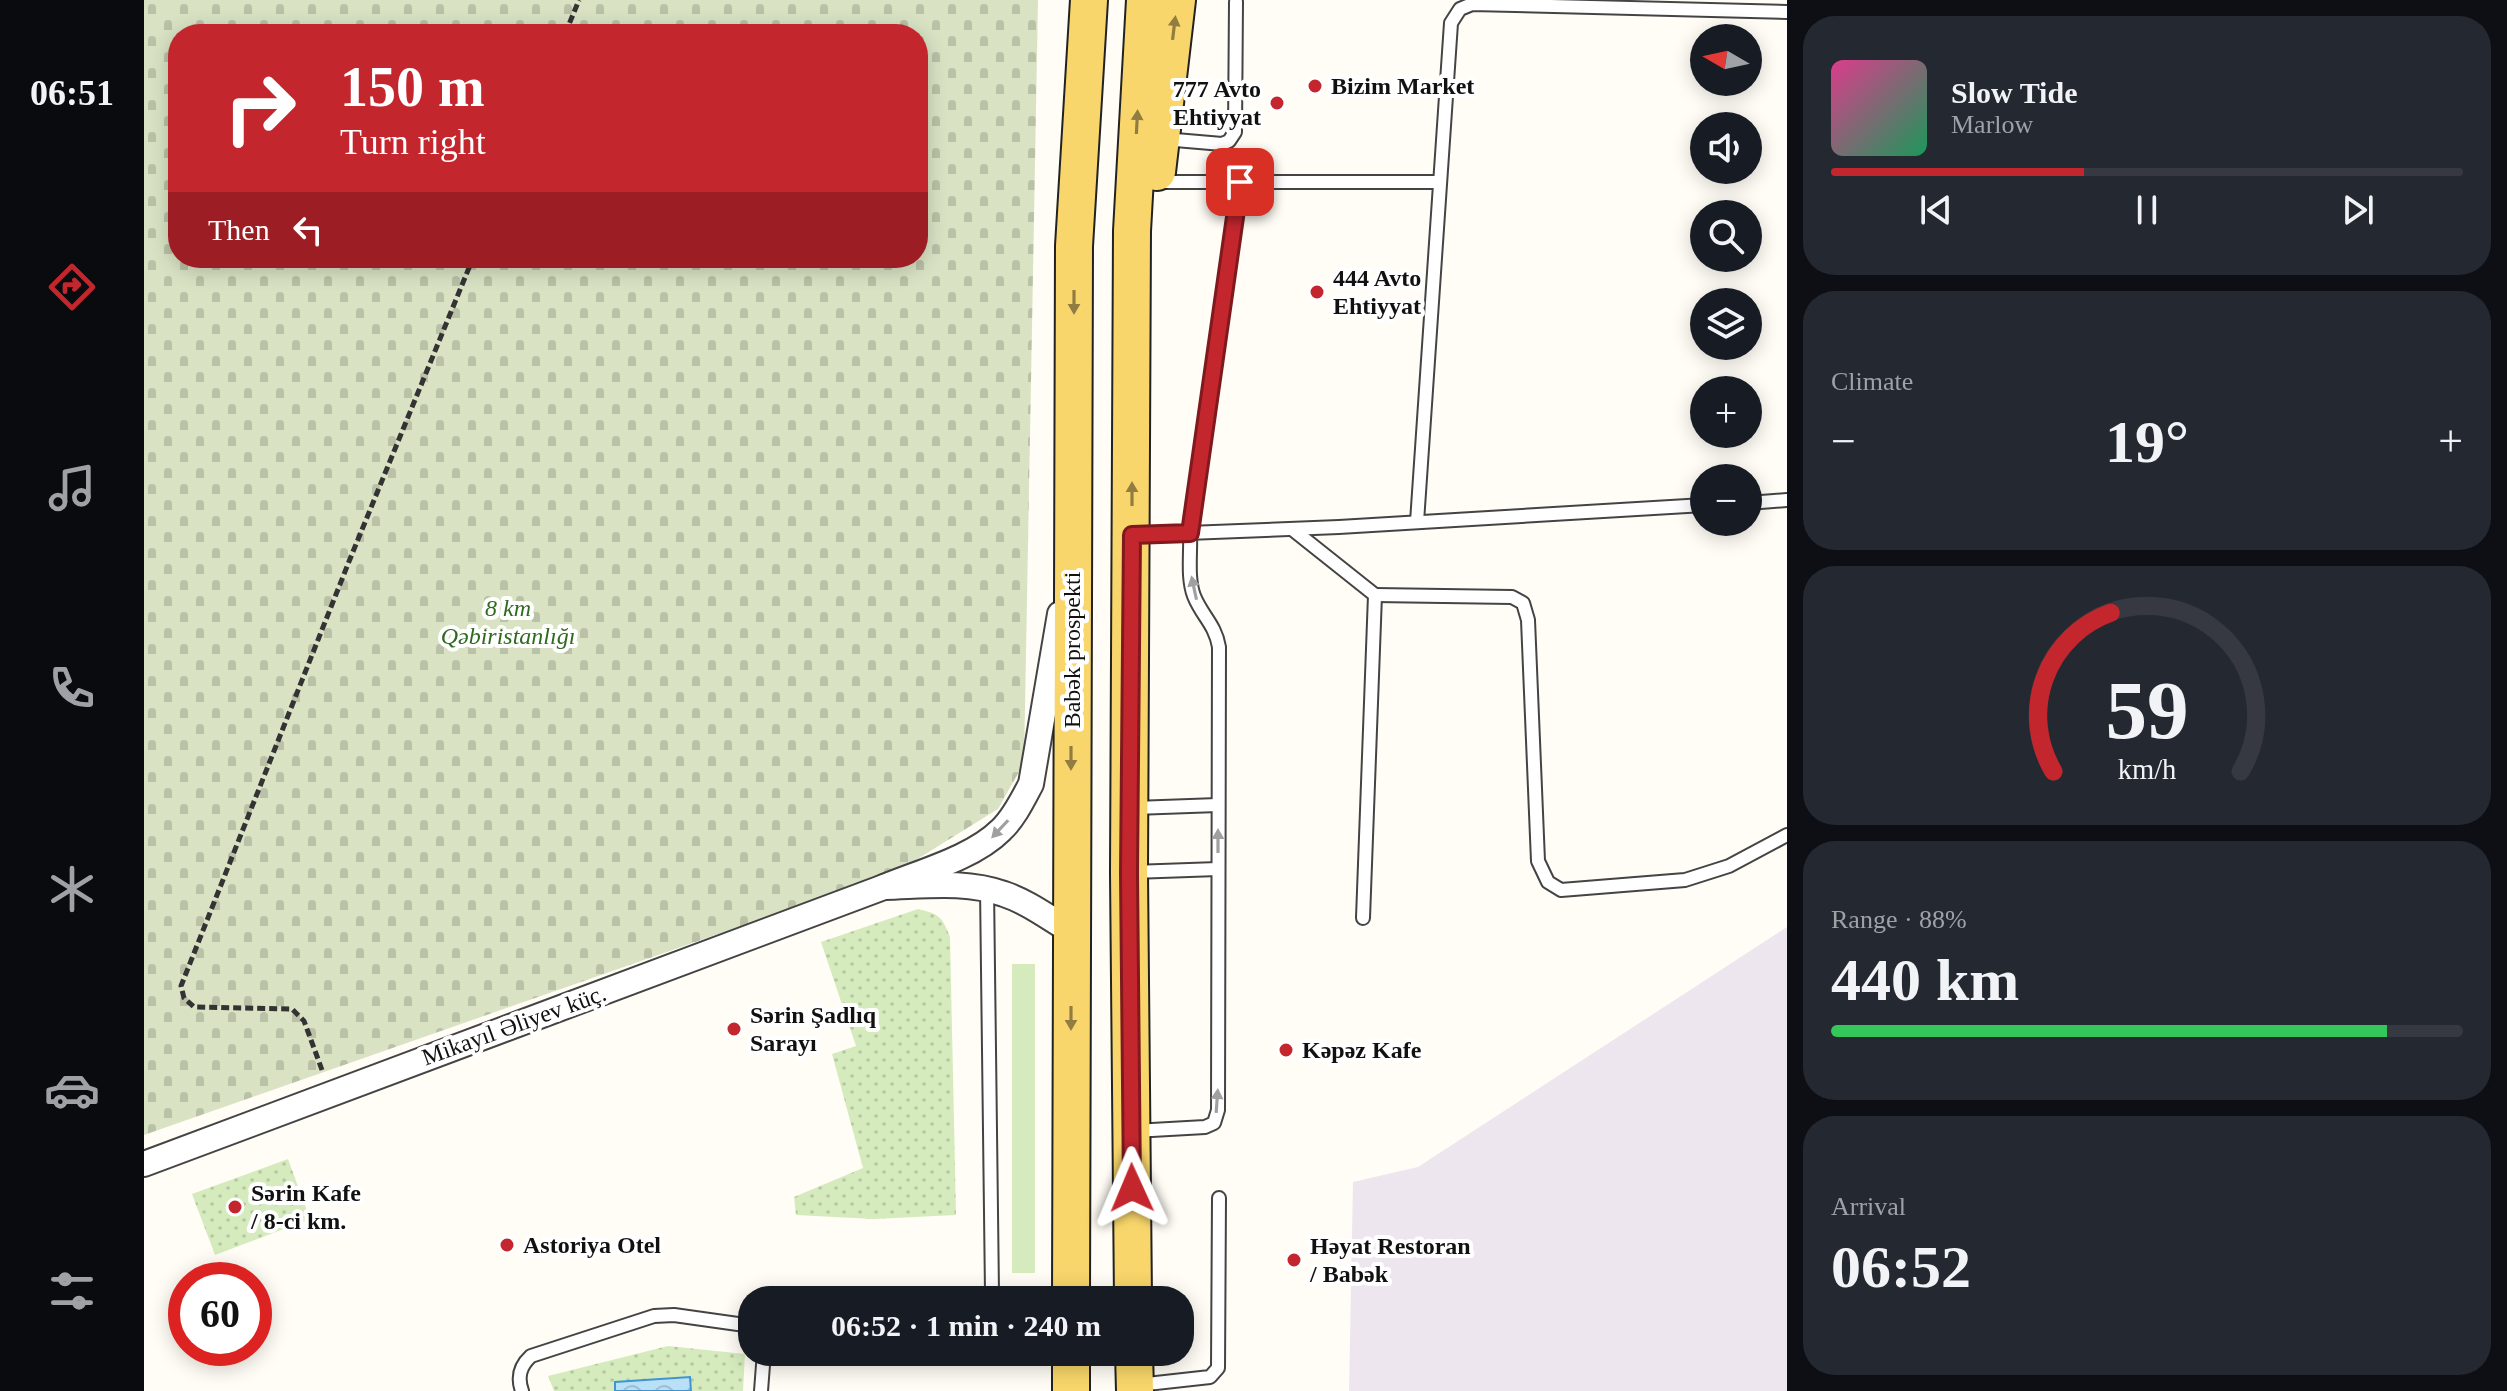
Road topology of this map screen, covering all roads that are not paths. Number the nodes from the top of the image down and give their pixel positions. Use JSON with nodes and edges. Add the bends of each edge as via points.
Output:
{"nodes":[{"id":1,"x":1070,"y":0,"type":"edge"},
{"id":2,"x":1089,"y":0,"type":"edge"},
{"id":3,"x":1145,"y":0,"type":"edge"},
{"id":4,"x":1177,"y":0,"type":"edge"},
{"id":5,"x":1236,"y":2,"type":"edge"},
{"id":6,"x":1473,"y":2,"type":"edge"},
{"id":7,"x":1787,"y":12,"type":"edge"},
{"id":8,"x":1161,"y":138,"type":"junction"},
{"id":9,"x":1156,"y":182,"type":"junction"},
{"id":10,"x":1240,"y":182,"type":"junction"},
{"id":11,"x":1440,"y":182,"type":"junction"},
{"id":12,"x":1074,"y":246,"type":"junction"},
{"id":13,"x":1132,"y":384,"type":"junction"},
{"id":14,"x":1787,"y":500,"type":"edge"},
{"id":15,"x":1762,"y":502,"type":"edge"},
{"id":16,"x":1690,"y":506,"type":"edge"},
{"id":17,"x":1417,"y":522,"type":"junction"},
{"id":18,"x":1292,"y":529,"type":"junction"},
{"id":19,"x":1190,"y":533,"type":"junction"},
{"id":20,"x":1132,"y":535,"type":"junction"},
{"id":21,"x":1072,"y":540,"type":"junction"},
{"id":22,"x":1375,"y":595,"type":"junction"},
{"id":23,"x":1218,"y":805,"type":"junction"},
{"id":24,"x":1130,"y":808,"type":"junction"},
{"id":25,"x":1787,"y":835,"type":"edge"},
{"id":26,"x":1218,"y":869,"type":"junction"},
{"id":27,"x":1129,"y":873,"type":"junction"},
{"id":28,"x":884,"y":887,"type":"junction"},
{"id":29,"x":987,"y":888,"type":"junction"},
{"id":30,"x":1363,"y":918,"type":"dead end"},
{"id":31,"x":1071,"y":931,"type":"junction"},
{"id":32,"x":1131,"y":1132,"type":"junction"},
{"id":33,"x":144,"y":1164,"type":"edge"},
{"id":34,"x":1219,"y":1198,"type":"dead end"},
{"id":35,"x":992,"y":1286,"type":"edge"},
{"id":36,"x":1071,"y":1286,"type":"edge"},
{"id":37,"x":1133,"y":1286,"type":"edge"},
{"id":38,"x":738,"y":1324,"type":"edge"},
{"id":39,"x":763,"y":1366,"type":"edge"},
{"id":40,"x":1071,"y":1366,"type":"edge"},
{"id":41,"x":1134,"y":1376,"type":"edge"},
{"id":42,"x":522,"y":1391,"type":"edge"},
{"id":43,"x":761,"y":1391,"type":"edge"},
{"id":44,"x":1071,"y":1391,"type":"edge"}],
"edges":[{"from":1,"to":12,"type":"main road"},
{"from":2,"to":12,"type":"main road","name":"Babək prospekti"},
{"from":13,"to":3,"type":"main road","one_way":true,"via":[[1132,231]]},
{"from":8,"to":4,"type":"main road","one_way":true},
{"from":5,"to":8,"type":"lane","via":[[1235,132],[1222,144]]},
{"from":6,"to":7,"type":"lane"},
{"from":6,"to":11,"type":"lane","via":[[1451,23]]},
{"from":8,"to":9,"type":"main road"},
{"from":9,"to":10,"type":"lane"},
{"from":9,"to":13,"type":"main road"},
{"from":10,"to":11,"type":"lane"},
{"from":10,"to":19,"type":"lane"},
{"from":11,"to":17,"type":"lane"},
{"from":12,"to":21,"type":"main road","name":"Babək prospekti","one_way":true},
{"from":20,"to":13,"type":"main road","one_way":true},
{"from":14,"to":15,"type":"lane"},
{"from":16,"to":17,"type":"lane"},
{"from":17,"to":18,"type":"lane"},
{"from":18,"to":19,"type":"lane"},
{"from":18,"to":22,"type":"lane"},
{"from":19,"to":20,"type":"lane"},
{"from":23,"to":19,"type":"lane","one_way":true,"via":[[1219,647],[1216,630],[1191,587]]},
{"from":20,"to":24,"type":"main road"},
{"from":21,"to":28,"type":"street","name":"Mikayıl Əliyev küç.","one_way":true,"via":[[1031,784],[1003,829],[988,841]]},
{"from":21,"to":31,"type":"main road","name":"Babək prospekti","one_way":true},
{"from":22,"to":25,"type":"lane","via":[[1512,597],[1523,603],[1528,620],[1538,861],[1548,882],[1561,890],[1685,880],[1729,866]]},
{"from":22,"to":30,"type":"lane"},
{"from":23,"to":24,"type":"lane"},
{"from":26,"to":23,"type":"lane","one_way":true},
{"from":24,"to":27,"type":"main road"},
{"from":26,"to":27,"type":"lane"},
{"from":32,"to":26,"type":"lane","one_way":true,"via":[[1214,1123]]},
{"from":27,"to":32,"type":"main road"},
{"from":28,"to":29,"type":"street"},
{"from":28,"to":33,"type":"street","name":"Mikayıl Əliyev küç."},
{"from":29,"to":31,"type":"street"},
{"from":29,"to":35,"type":"lane"},
{"from":31,"to":36,"type":"main road","name":"Babək prospekti","one_way":true},
{"from":32,"to":37,"type":"main road"},
{"from":34,"to":41,"type":"lane","via":[[1218,1368],[1210,1377]]},
{"from":38,"to":42,"type":"lane","via":[[674,1315],[639,1320],[531,1356],[519,1374]]},
{"from":39,"to":43,"type":"lane"},
{"from":40,"to":44,"type":"main road"}]}
